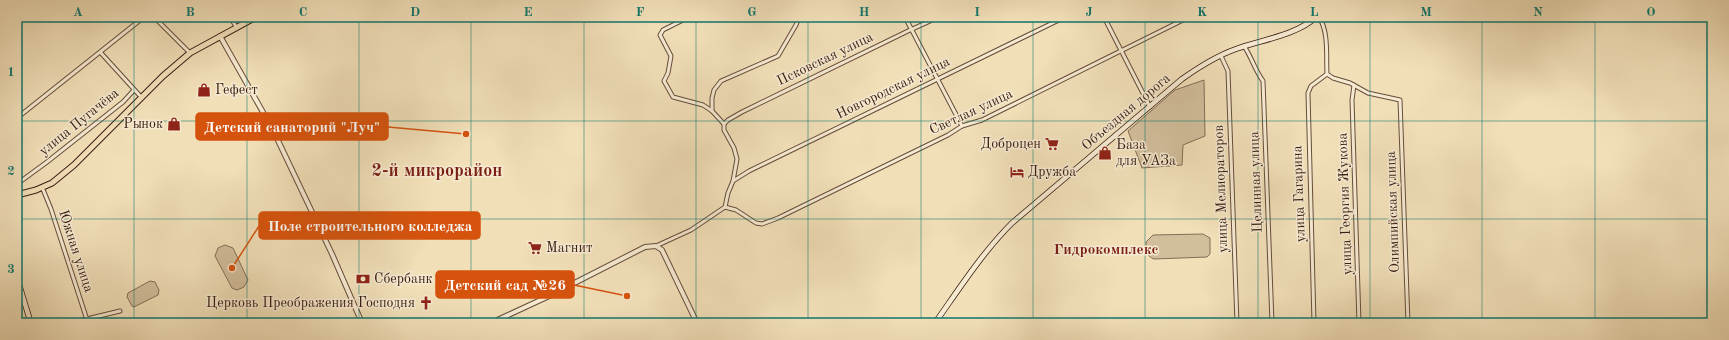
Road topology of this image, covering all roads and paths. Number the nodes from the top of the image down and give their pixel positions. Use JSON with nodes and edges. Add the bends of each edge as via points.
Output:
{"nodes":[{"id":1,"x":144,"y":17,"type":"edge"},
{"id":2,"x":154,"y":17,"type":"edge"},
{"id":3,"x":230,"y":17,"type":"edge"},
{"id":4,"x":256,"y":17,"type":"edge"},
{"id":5,"x":689,"y":17,"type":"edge"},
{"id":6,"x":799,"y":17,"type":"edge"},
{"id":7,"x":905,"y":17,"type":"edge"},
{"id":8,"x":939,"y":17,"type":"edge"},
{"id":9,"x":1065,"y":17,"type":"edge"},
{"id":10,"x":1104,"y":17,"type":"edge"},
{"id":11,"x":1189,"y":17,"type":"edge"},
{"id":12,"x":1317,"y":17,"type":"edge"},
{"id":13,"x":237,"y":28,"type":"junction"},
{"id":14,"x":912,"y":30,"type":"junction"},
{"id":15,"x":220,"y":36,"type":"junction"},
{"id":16,"x":20,"y":43,"type":"dead end"},
{"id":17,"x":17,"y":46,"type":"edge"},
{"id":18,"x":1244,"y":46,"type":"junction"},
{"id":19,"x":1120,"y":51,"type":"junction"},
{"id":20,"x":101,"y":53,"type":"junction"},
{"id":21,"x":190,"y":53,"type":"junction"},
{"id":22,"x":1221,"y":56,"type":"junction"},
{"id":23,"x":1327,"y":74,"type":"junction"},
{"id":24,"x":937,"y":78,"type":"junction"},
{"id":25,"x":1354,"y":85,"type":"junction"},
{"id":26,"x":134,"y":90,"type":"junction"},
{"id":27,"x":142,"y":98,"type":"junction"},
{"id":28,"x":1150,"y":107,"type":"junction"},
{"id":29,"x":712,"y":111,"type":"junction"},
{"id":30,"x":17,"y":118,"type":"edge"},
{"id":31,"x":724,"y":124,"type":"junction"},
{"id":32,"x":962,"y":126,"type":"junction"},
{"id":33,"x":733,"y":181,"type":"junction"},
{"id":34,"x":17,"y":184,"type":"edge"},
{"id":35,"x":42,"y":187,"type":"junction"},
{"id":36,"x":17,"y":195,"type":"edge"},
{"id":37,"x":725,"y":207,"type":"junction"},
{"id":38,"x":656,"y":246,"type":"junction"},
{"id":39,"x":17,"y":278,"type":"edge"},
{"id":40,"x":120,"y":311,"type":"dead end"},
{"id":41,"x":87,"y":321,"type":"edge"},
{"id":42,"x":30,"y":323,"type":"edge"},
{"id":43,"x":70,"y":323,"type":"edge"},
{"id":44,"x":362,"y":323,"type":"edge"},
{"id":45,"x":491,"y":323,"type":"edge"},
{"id":46,"x":697,"y":323,"type":"edge"},
{"id":47,"x":935,"y":323,"type":"edge"},
{"id":48,"x":1237,"y":323,"type":"edge"},
{"id":49,"x":1272,"y":323,"type":"edge"},
{"id":50,"x":1314,"y":323,"type":"edge"},
{"id":51,"x":1359,"y":323,"type":"edge"},
{"id":52,"x":1408,"y":323,"type":"edge"}],
"edges":[{"from":1,"to":20,"type":"street"},
{"from":2,"to":21,"type":"street"},
{"from":3,"to":13,"type":"street"},
{"from":4,"to":13,"type":"main road"},
{"from":5,"to":29,"type":"street","via":[[663,30],[660,35],[671,56],[664,81],[672,97],[703,105]]},
{"from":6,"to":29,"type":"street","via":[[778,56],[721,81],[714,90]]},
{"from":7,"to":14,"type":"street"},
{"from":8,"to":14,"type":"street","name":"Псковская улица"},
{"from":9,"to":24,"type":"street","name":"Новгородская улица"},
{"from":10,"to":19,"type":"street"},
{"from":11,"to":19,"type":"street","name":"Светлая улица"},
{"from":12,"to":18,"type":"main road","name":"Объездная дорога","via":[[1294,30]]},
{"from":12,"to":23,"type":"street","via":[[1325,31]]},
{"from":13,"to":15,"type":"main road"},
{"from":14,"to":24,"type":"street"},
{"from":14,"to":31,"type":"street","name":"Псковская улица","via":[[742,112]]},
{"from":15,"to":21,"type":"main road"},
{"from":15,"to":44,"type":"street","via":[[273,130]]},
{"from":16,"to":17,"type":"street"},
{"from":18,"to":22,"type":"main road","name":"Объездная дорога"},
{"from":18,"to":49,"type":"street","name":"Целинная улица","via":[[1252,58],[1254,69],[1263,81]]},
{"from":19,"to":28,"type":"street"},
{"from":19,"to":32,"type":"street","name":"Светлая улица","via":[[982,120]]},
{"from":20,"to":26,"type":"street"},
{"from":20,"to":30,"type":"street"},
{"from":21,"to":27,"type":"main road"},
{"from":22,"to":28,"type":"main road","name":"Объездная дорога","via":[[1182,79]]},
{"from":22,"to":48,"type":"street","name":"улица Мелиораторов","via":[[1228,71]]},
{"from":23,"to":25,"type":"street"},
{"from":23,"to":50,"type":"street","name":"улица Гагарина","via":[[1311,86],[1308,93]]},
{"from":24,"to":32,"type":"street"},
{"from":24,"to":33,"type":"street","name":"Новгородская улица"},
{"from":25,"to":51,"type":"street","name":"улица Георгия Жукова","via":[[1352,100]]},
{"from":25,"to":52,"type":"street","name":"Олимпийская улица","via":[[1368,93],[1400,100]]},
{"from":26,"to":27,"type":"street"},
{"from":26,"to":34,"type":"street","name":"улица Пугачёва","via":[[123,102]]},
{"from":27,"to":35,"type":"main road","via":[[74,165],[52,183]]},
{"from":28,"to":47,"type":"main road","name":"Объездная дорога","via":[[997,237]]},
{"from":29,"to":31,"type":"street"},
{"from":31,"to":33,"type":"street","via":[[724,130],[737,159]]},
{"from":32,"to":37,"type":"street","name":"Светлая улица","via":[[785,215],[762,224]]},
{"from":33,"to":37,"type":"street"},
{"from":35,"to":36,"type":"main road"},
{"from":35,"to":41,"type":"street","name":"Южная улица"},
{"from":37,"to":38,"type":"street","via":[[691,230]]},
{"from":38,"to":45,"type":"street","via":[[645,247]]},
{"from":38,"to":46,"type":"street","via":[[662,250]]},
{"from":39,"to":42,"type":"main road"},
{"from":40,"to":41,"type":"street"},
{"from":41,"to":43,"type":"street"}]}
